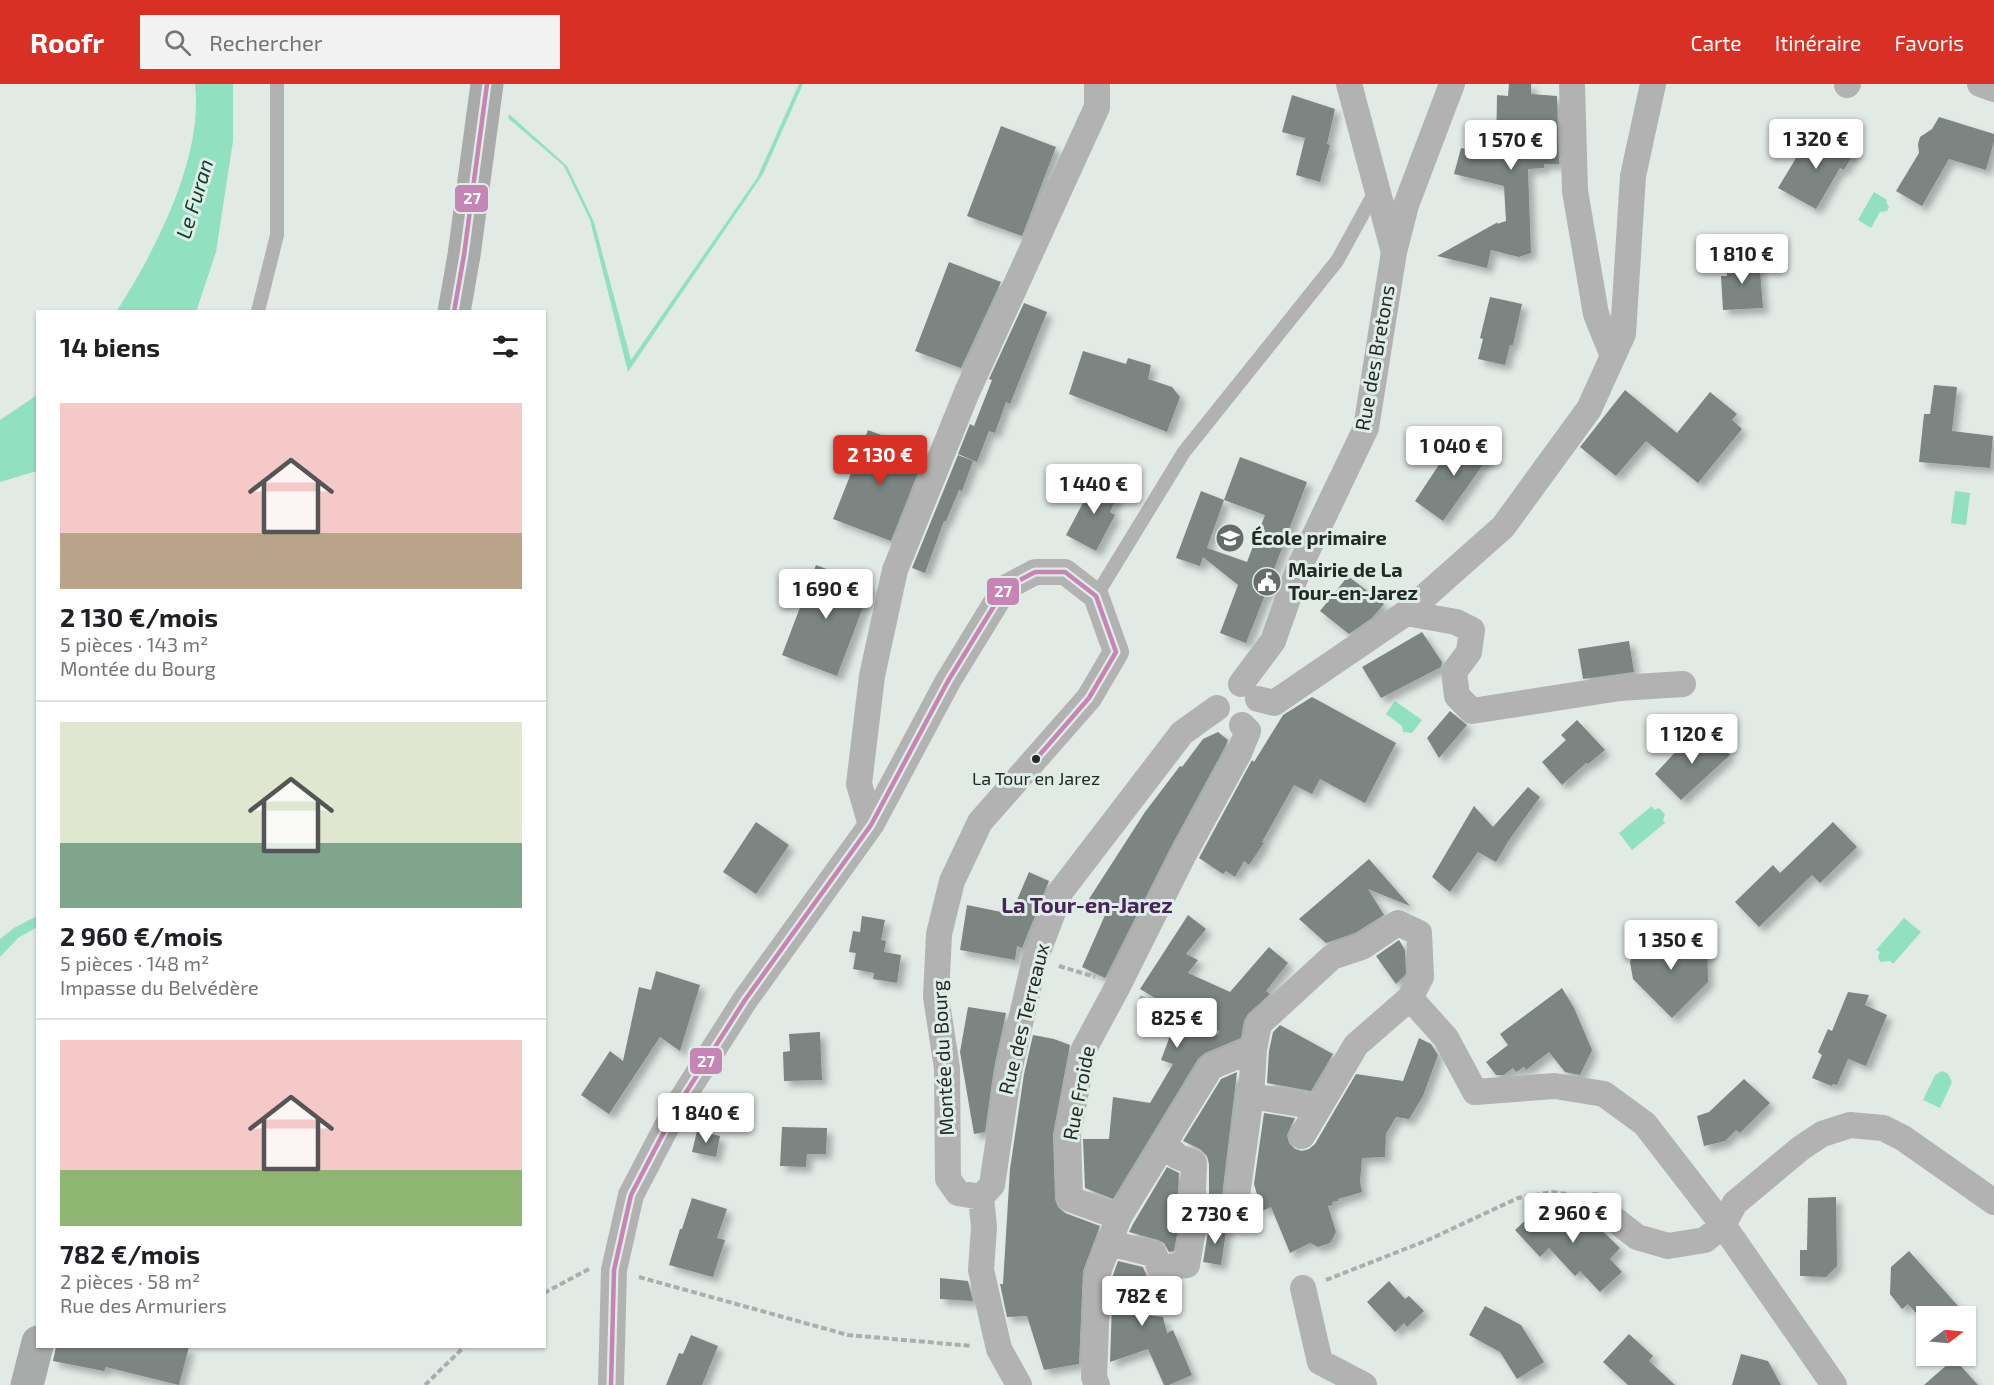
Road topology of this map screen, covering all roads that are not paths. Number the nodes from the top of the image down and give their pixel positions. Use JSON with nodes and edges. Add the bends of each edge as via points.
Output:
{"nodes":[{"id":1,"x":277,"y":84,"type":"edge"},
{"id":2,"x":487,"y":84,"type":"edge"},
{"id":3,"x":1096,"y":84,"type":"edge"},
{"id":4,"x":1349,"y":84,"type":"edge"},
{"id":5,"x":1452,"y":84,"type":"edge"},
{"id":6,"x":1572,"y":84,"type":"edge"},
{"id":7,"x":1653,"y":84,"type":"edge"},
{"id":8,"x":1980,"y":84,"type":"edge"},
{"id":9,"x":1994,"y":89,"type":"edge"},
{"id":10,"x":1377,"y":189,"type":"junction"},
{"id":11,"x":1394,"y":252,"type":"junction"},
{"id":12,"x":258,"y":310,"type":"edge"},
{"id":13,"x":454,"y":310,"type":"edge"},
{"id":14,"x":1613,"y":356,"type":"junction"},
{"id":15,"x":1096,"y":596,"type":"junction"},
{"id":16,"x":1406,"y":613,"type":"junction"},
{"id":17,"x":1683,"y":684,"type":"dead end"},
{"id":18,"x":1249,"y":691,"type":"junction"},
{"id":19,"x":1217,"y":708,"type":"junction"},
{"id":20,"x":1242,"y":725,"type":"junction"},
{"id":21,"x":871,"y":825,"type":"junction"},
{"id":22,"x":1410,"y":998,"type":"junction"},
{"id":23,"x":1254,"y":1048,"type":"junction"},
{"id":24,"x":1251,"y":1096,"type":"junction"},
{"id":25,"x":1318,"y":1107,"type":"junction"},
{"id":26,"x":1302,"y":1136,"type":"dead end"},
{"id":27,"x":1164,"y":1143,"type":"junction"},
{"id":28,"x":981,"y":1197,"type":"junction"},
{"id":29,"x":1994,"y":1202,"type":"edge"},
{"id":30,"x":1596,"y":1204,"type":"road end"},
{"id":31,"x":1197,"y":1212,"type":"junction"},
{"id":32,"x":1119,"y":1217,"type":"junction"},
{"id":33,"x":1723,"y":1225,"type":"junction"},
{"id":34,"x":1109,"y":1243,"type":"junction"},
{"id":35,"x":1304,"y":1288,"type":"road end"},
{"id":36,"x":36,"y":1348,"type":"edge"},
{"id":37,"x":1026,"y":1384,"type":"edge"},
{"id":38,"x":27,"y":1385,"type":"edge"},
{"id":39,"x":611,"y":1385,"type":"edge"},
{"id":40,"x":1097,"y":1385,"type":"edge"},
{"id":41,"x":1364,"y":1385,"type":"edge"},
{"id":42,"x":1834,"y":1385,"type":"edge"}],
"edges":[{"from":1,"to":12,"type":"lane","via":[[277,235]]},
{"from":2,"to":13,"type":"main road"},
{"from":3,"to":21,"type":"street","via":[[1097,107],[967,392],[895,570],[872,676],[859,784]]},
{"from":4,"to":10,"type":"street"},
{"from":5,"to":11,"type":"street","name":"Rue des Bretons","via":[[1406,204]]},
{"from":6,"to":14,"type":"street","via":[[1575,191],[1596,314]]},
{"from":7,"to":14,"type":"street","via":[[1634,176],[1623,334]]},
{"from":8,"to":9,"type":"street"},
{"from":10,"to":11,"type":"street"},
{"from":10,"to":15,"type":"lane","via":[[1337,261],[1184,452]]},
{"from":11,"to":18,"type":"street","name":"Rue des Bretons","via":[[1366,428],[1298,570],[1273,641]]},
{"from":14,"to":16,"type":"street","via":[[1589,409],[1503,527]]},
{"from":15,"to":21,"type":"street","via":[[1065,572],[1035,572],[1005,588],[948,681]]},
{"from":15,"to":28,"type":"street","name":"Montée du Bourg","via":[[1116,652],[1089,698],[980,822],[952,881],[939,934],[936,997],[947,1068],[948,1179],[958,1193]]},
{"from":16,"to":17,"type":"street","via":[[1456,622],[1472,630],[1469,652],[1454,672],[1457,696],[1472,711],[1620,688]]},
{"from":16,"to":18,"type":"street","via":[[1274,704]]},
{"from":18,"to":19,"type":"street","via":[[1228,686],[1219,695]]},
{"from":18,"to":20,"type":"street","via":[[1258,710],[1252,720]]},
{"from":19,"to":20,"type":"street","via":[[1226,722]]},
{"from":19,"to":28,"type":"street","name":"Rue des Terreaux","via":[[1182,733],[1061,891],[1035,959],[1009,1071],[992,1185]]},
{"from":20,"to":32,"type":"street","name":"Rue Froide","via":[[1248,731],[1239,753],[1084,1049],[1068,1134],[1070,1199]]},
{"from":21,"to":39,"type":"street","via":[[745,1000],[678,1105],[631,1195],[614,1270]]},
{"from":22,"to":23,"type":"street","via":[[1421,977],[1419,933],[1398,923],[1362,947],[1332,957],[1259,1024]]},
{"from":22,"to":25,"type":"street","via":[[1356,1045]]},
{"from":22,"to":33,"type":"street","via":[[1446,1038],[1475,1092],[1555,1086],[1604,1094],[1646,1124]]},
{"from":23,"to":24,"type":"street"},
{"from":23,"to":27,"type":"street","via":[[1211,1067]]},
{"from":24,"to":25,"type":"street"},
{"from":24,"to":31,"type":"street","via":[[1235,1210]]},
{"from":25,"to":26,"type":"street"},
{"from":27,"to":31,"type":"street","via":[[1177,1156],[1194,1163]]},
{"from":27,"to":32,"type":"street"},
{"from":28,"to":37,"type":"street","via":[[981,1270],[999,1349]]},
{"from":29,"to":33,"type":"street","via":[[1903,1138],[1883,1128],[1850,1125],[1822,1134],[1801,1148],[1735,1203]]},
{"from":30,"to":33,"type":"street","via":[[1637,1237],[1668,1246],[1705,1240]]},
{"from":31,"to":34,"type":"street","via":[[1187,1265],[1160,1268],[1154,1254]]},
{"from":32,"to":34,"type":"street"},
{"from":33,"to":42,"type":"street"},
{"from":34,"to":40,"type":"street","via":[[1098,1272],[1094,1377]]},
{"from":35,"to":41,"type":"street","via":[[1320,1362]]},
{"from":36,"to":38,"type":"main road"}]}
